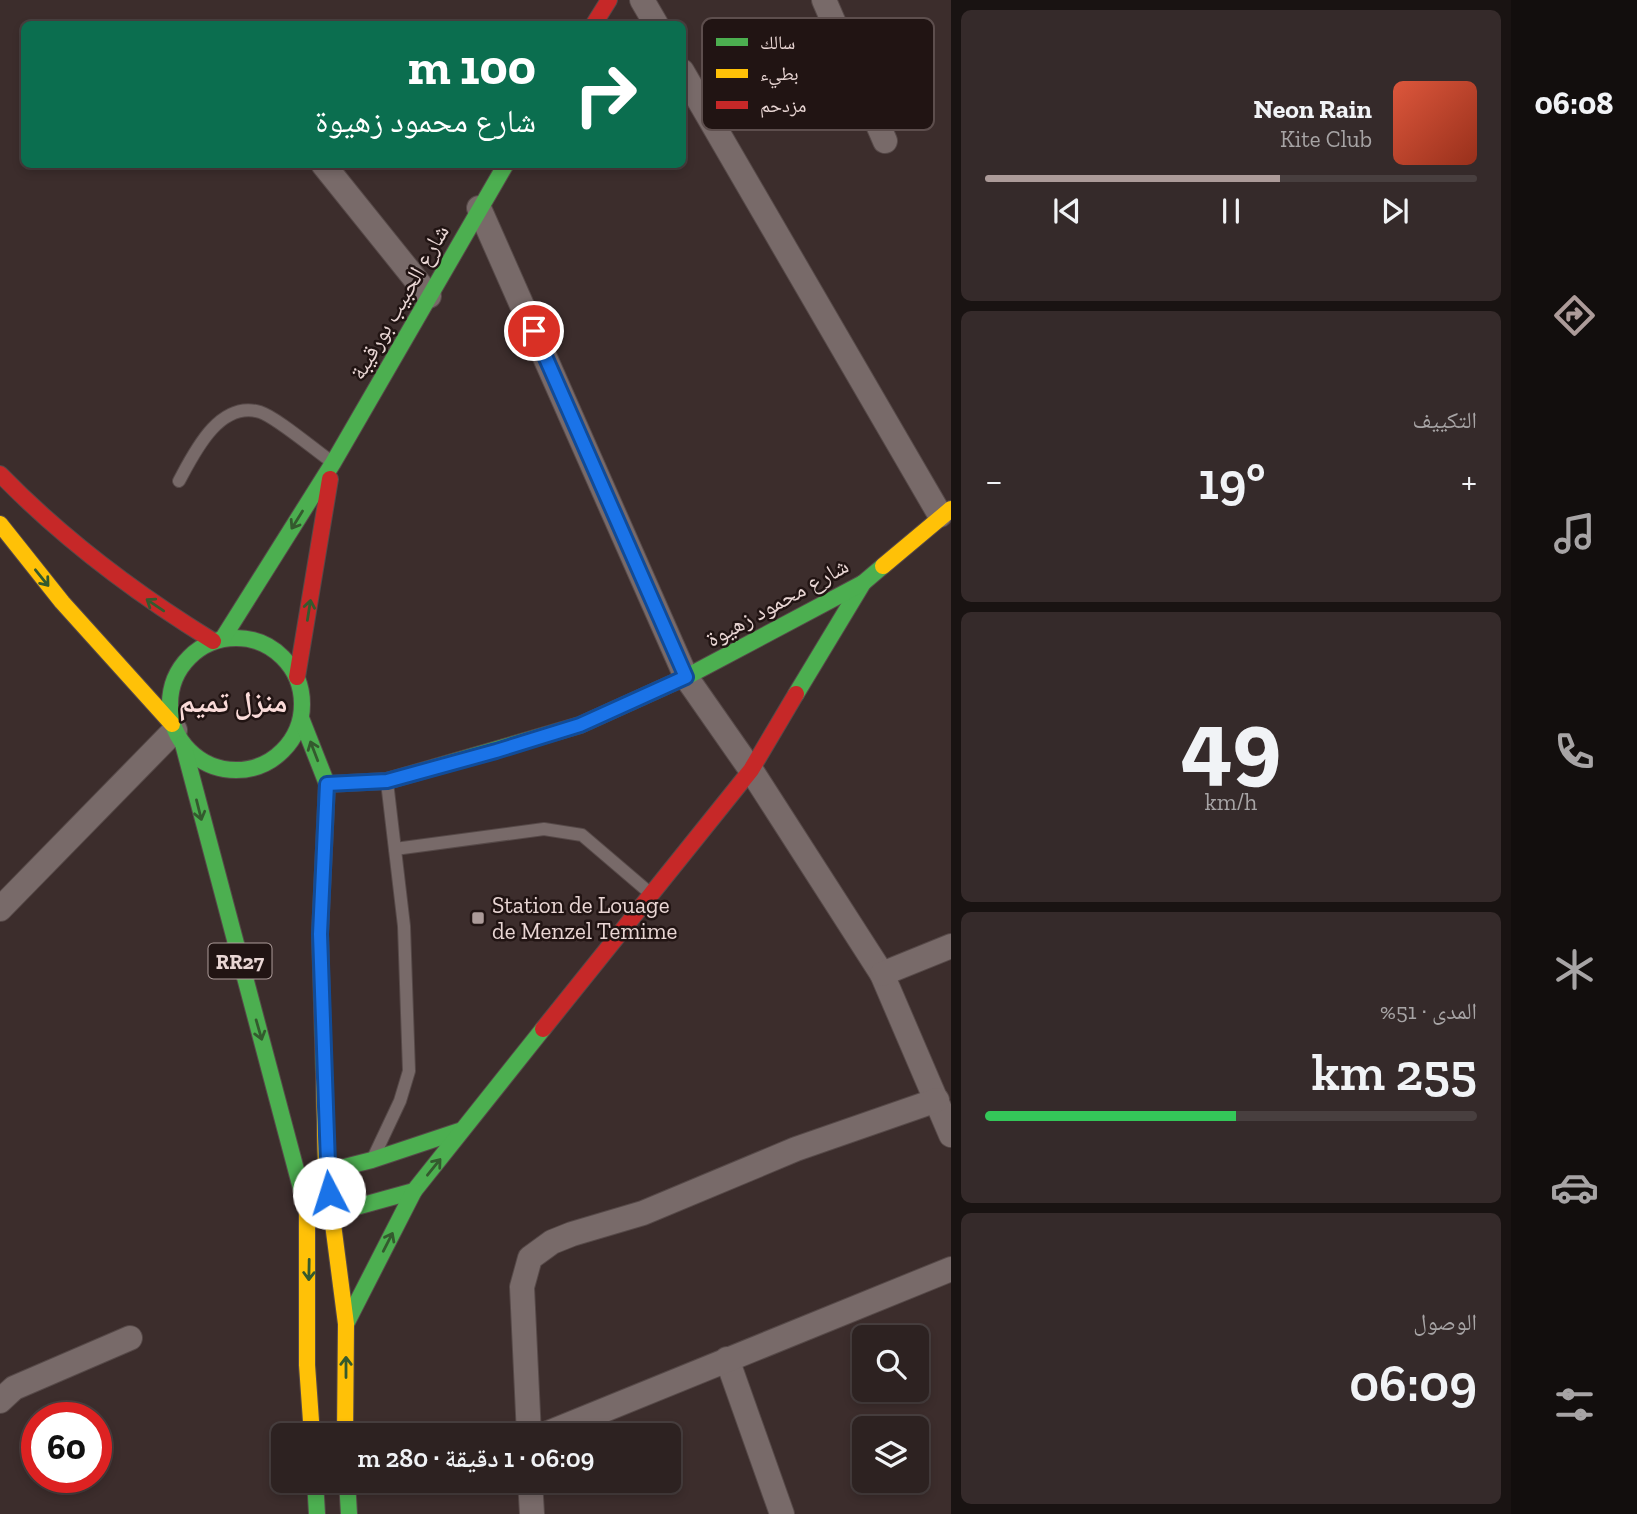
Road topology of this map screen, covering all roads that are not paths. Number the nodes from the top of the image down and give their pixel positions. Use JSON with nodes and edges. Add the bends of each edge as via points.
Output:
{"nodes":[{"id":1,"x":609,"y":0,"type":"edge"},
{"id":2,"x":642,"y":0,"type":"edge"},
{"id":3,"x":824,"y":0,"type":"edge"},
{"id":4,"x":832,"y":18,"type":"edge"},
{"id":5,"x":596,"y":21,"type":"edge"},
{"id":6,"x":654,"y":21,"type":"edge"},
{"id":7,"x":686,"y":78,"type":"edge"},
{"id":8,"x":702,"y":104,"type":"edge"},
{"id":9,"x":717,"y":130,"type":"edge"},
{"id":10,"x":880,"y":130,"type":"edge"},
{"id":11,"x":885,"y":141,"type":"dead end"},
{"id":12,"x":326,"y":168,"type":"edge"},
{"id":13,"x":504,"y":168,"type":"edge"},
{"id":14,"x":479,"y":208,"type":"junction"},
{"id":15,"x":429,"y":296,"type":"junction"},
{"id":16,"x":333,"y":463,"type":"junction"},
{"id":17,"x":0,"y":474,"type":"edge"},
{"id":18,"x":179,"y":481,"type":"dead end"},
{"id":19,"x":946,"y":512,"type":"edge"},
{"id":20,"x":0,"y":524,"type":"edge"},
{"id":21,"x":863,"y":583,"type":"junction"},
{"id":22,"x":218,"y":639,"type":"junction"},
{"id":23,"x":297,"y":677,"type":"junction"},
{"id":24,"x":686,"y":677,"type":"junction"},
{"id":25,"x":301,"y":718,"type":"junction"},
{"id":26,"x":177,"y":733,"type":"junction"},
{"id":27,"x":751,"y":770,"type":"junction"},
{"id":28,"x":387,"y":781,"type":"junction"},
{"id":29,"x":327,"y":784,"type":"junction"},
{"id":30,"x":395,"y":849,"type":"junction"},
{"id":31,"x":652,"y":895,"type":"junction"},
{"id":32,"x":0,"y":909,"type":"edge"},
{"id":33,"x":951,"y":946,"type":"edge"},
{"id":34,"x":882,"y":974,"type":"junction"},
{"id":35,"x":937,"y":1100,"type":"junction"},
{"id":36,"x":459,"y":1131,"type":"junction"},
{"id":37,"x":951,"y":1135,"type":"edge"},
{"id":38,"x":372,"y":1160,"type":"junction"},
{"id":39,"x":326,"y":1170,"type":"junction"},
{"id":40,"x":301,"y":1178,"type":"junction"},
{"id":41,"x":414,"y":1191,"type":"junction"},
{"id":42,"x":332,"y":1216,"type":"junction"},
{"id":43,"x":309,"y":1220,"type":"junction"},
{"id":44,"x":951,"y":1269,"type":"edge"},
{"id":45,"x":346,"y":1324,"type":"junction"},
{"id":46,"x":130,"y":1338,"type":"dead end"},
{"id":47,"x":727,"y":1359,"type":"junction"},
{"id":48,"x":0,"y":1401,"type":"edge"},
{"id":49,"x":311,"y":1423,"type":"edge"},
{"id":50,"x":345,"y":1423,"type":"edge"},
{"id":51,"x":528,"y":1423,"type":"edge"},
{"id":52,"x":572,"y":1423,"type":"edge"},
{"id":53,"x":316,"y":1493,"type":"edge"},
{"id":54,"x":348,"y":1493,"type":"edge"},
{"id":55,"x":531,"y":1493,"type":"edge"},
{"id":56,"x":317,"y":1514,"type":"edge"},
{"id":57,"x":349,"y":1514,"type":"edge"},
{"id":58,"x":532,"y":1514,"type":"edge"},
{"id":59,"x":782,"y":1514,"type":"edge"}],
"edges":[{"from":1,"to":5,"type":"main road"},
{"from":2,"to":6,"type":"street"},
{"from":3,"to":4,"type":"street"},
{"from":7,"to":8,"type":"street"},
{"from":9,"to":19,"type":"street"},
{"from":10,"to":11,"type":"street"},
{"from":12,"to":15,"type":"street"},
{"from":13,"to":14,"type":"main road","name":"شارع الحبيب بورقيبة"},
{"from":14,"to":15,"type":"main road","name":"شارع الحبيب بورقيبة"},
{"from":14,"to":24,"type":"street"},
{"from":15,"to":16,"type":"main road","name":"شارع الحبيب بورقيبة"},
{"from":16,"to":18,"type":"lane","via":[[260,412],[238,412],[204,435]]},
{"from":16,"to":22,"type":"main road","name":"شارع الحبيب بورقيبة","one_way":true},
{"from":23,"to":16,"type":"main road","name":"شارع الحبيب بورقيبة","one_way":true},
{"from":22,"to":17,"type":"main road","one_way":true,"via":[[139,594],[89,557]]},
{"from":19,"to":21,"type":"main road","name":"شارع محمود زهيوة"},
{"from":20,"to":26,"type":"main road","number":"RR27","one_way":true},
{"from":21,"to":24,"type":"main road","name":"شارع محمود زهيوة"},
{"from":21,"to":27,"type":"main road"},
{"from":22,"to":23,"type":"main road","via":[[238,637],[267,644],[285,658]]},
{"from":22,"to":26,"type":"main road","number":"RR27","via":[[195,651],[172,684],[169,704]]},
{"from":23,"to":25,"type":"main road"},
{"from":24,"to":27,"type":"street"},
{"from":24,"to":28,"type":"main road","name":"شارع محمود زهيوة","via":[[580,725]]},
{"from":25,"to":26,"type":"main road","number":"RR27","via":[[279,755],[250,768],[218,768],[199,759]]},
{"from":29,"to":25,"type":"main road","one_way":true},
{"from":26,"to":32,"type":"street"},
{"from":26,"to":40,"type":"main road","number":"RR27","one_way":true},
{"from":27,"to":31,"type":"main road"},
{"from":27,"to":34,"type":"street"},
{"from":28,"to":29,"type":"main road","name":"شارع محمود زهيوة"},
{"from":28,"to":30,"type":"lane"},
{"from":29,"to":39,"type":"main road","via":[[320,934]]},
{"from":30,"to":31,"type":"lane","via":[[544,829],[582,835]]},
{"from":30,"to":38,"type":"lane","via":[[404,926],[409,1071]]},
{"from":31,"to":36,"type":"main road"},
{"from":33,"to":34,"type":"street"},
{"from":34,"to":35,"type":"street"},
{"from":35,"to":37,"type":"street"},
{"from":35,"to":51,"type":"street","via":[[796,1149],[643,1213],[572,1234],[530,1258],[522,1287]]},
{"from":36,"to":38,"type":"main road"},
{"from":41,"to":36,"type":"main road","one_way":true},
{"from":38,"to":39,"type":"main road"},
{"from":39,"to":40,"type":"main road"},
{"from":39,"to":42,"type":"main road"},
{"from":40,"to":43,"type":"main road","number":"RR27"},
{"from":41,"to":42,"type":"main road"},
{"from":45,"to":41,"type":"main road","one_way":true},
{"from":42,"to":43,"type":"main road"},
{"from":42,"to":45,"type":"main road"},
{"from":43,"to":49,"type":"main road","number":"RR27","one_way":true,"via":[[307,1366]]},
{"from":44,"to":47,"type":"street"},
{"from":50,"to":45,"type":"main road","one_way":true},
{"from":46,"to":48,"type":"street","via":[[13,1388]]},
{"from":47,"to":52,"type":"street"},
{"from":47,"to":59,"type":"street"},
{"from":53,"to":56,"type":"main road"},
{"from":54,"to":57,"type":"main road"},
{"from":55,"to":58,"type":"street"}]}
